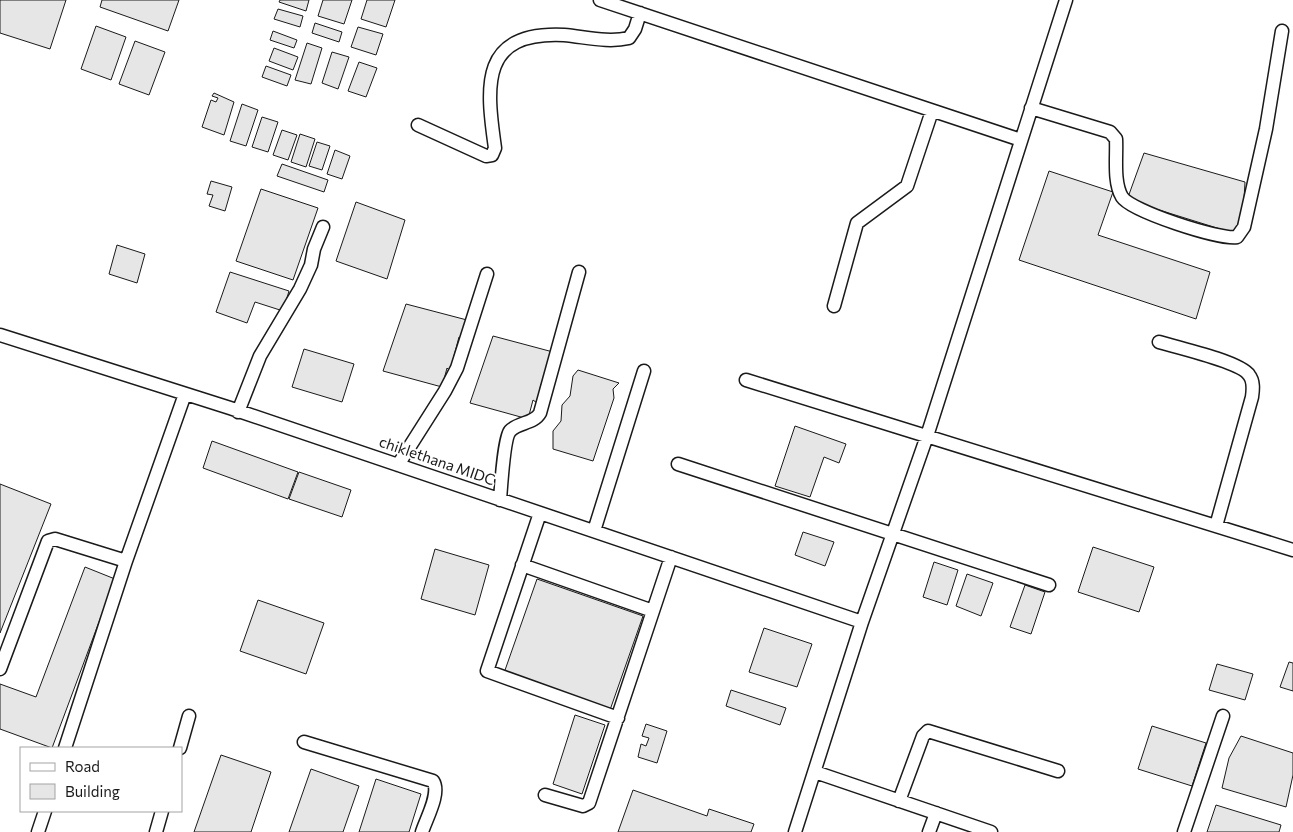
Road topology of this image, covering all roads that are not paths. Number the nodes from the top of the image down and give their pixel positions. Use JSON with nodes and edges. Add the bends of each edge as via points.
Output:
{"nodes":[{"id":1,"x":600,"y":0,"type":"edge"},
{"id":2,"x":1066,"y":0,"type":"edge"},
{"id":3,"x":640,"y":13,"type":"junction"},
{"id":4,"x":1282,"y":31,"type":"dead end"},
{"id":5,"x":1031,"y":108,"type":"junction"},
{"id":6,"x":932,"y":111,"type":"junction"},
{"id":7,"x":418,"y":125,"type":"dead end"},
{"id":8,"x":1021,"y":140,"type":"junction"},
{"id":9,"x":322,"y":227,"type":"dead end"},
{"id":10,"x":579,"y":272,"type":"dead end"},
{"id":11,"x":486,"y":274,"type":"dead end"},
{"id":12,"x":834,"y":306,"type":"dead end"},
{"id":13,"x":0,"y":335,"type":"edge"},
{"id":14,"x":1158,"y":342,"type":"dead end"},
{"id":15,"x":644,"y":371,"type":"dead end"},
{"id":16,"x":746,"y":380,"type":"dead end"},
{"id":17,"x":185,"y":394,"type":"junction"},
{"id":18,"x":238,"y":412,"type":"junction"},
{"id":19,"x":927,"y":436,"type":"junction"},
{"id":20,"x":678,"y":464,"type":"dead end"},
{"id":21,"x":398,"y":465,"type":"junction"},
{"id":22,"x":500,"y":500,"type":"junction"},
{"id":23,"x":540,"y":513,"type":"junction"},
{"id":24,"x":1216,"y":526,"type":"junction"},
{"id":25,"x":594,"y":531,"type":"junction"},
{"id":26,"x":893,"y":535,"type":"junction"},
{"id":27,"x":1293,"y":550,"type":"edge"},
{"id":28,"x":671,"y":558,"type":"junction"},
{"id":29,"x":126,"y":561,"type":"junction"},
{"id":30,"x":522,"y":565,"type":"junction"},
{"id":31,"x":1049,"y":585,"type":"dead end"},
{"id":32,"x":653,"y":611,"type":"junction"},
{"id":33,"x":862,"y":622,"type":"junction"},
{"id":34,"x":0,"y":669,"type":"edge"},
{"id":35,"x":189,"y":716,"type":"dead end"},
{"id":36,"x":1223,"y":716,"type":"dead end"},
{"id":37,"x":618,"y":718,"type":"junction"},
{"id":38,"x":304,"y":742,"type":"dead end"},
{"id":39,"x":65,"y":747,"type":"edge"},
{"id":40,"x":180,"y":747,"type":"edge"},
{"id":41,"x":1058,"y":771,"type":"dead end"},
{"id":42,"x":815,"y":772,"type":"junction"},
{"id":43,"x":545,"y":795,"type":"dead end"},
{"id":44,"x":899,"y":801,"type":"junction"},
{"id":45,"x":45,"y":812,"type":"edge"},
{"id":46,"x":162,"y":812,"type":"edge"},
{"id":47,"x":936,"y":813,"type":"junction"},
{"id":48,"x":38,"y":832,"type":"edge"},
{"id":49,"x":156,"y":832,"type":"edge"},
{"id":50,"x":422,"y":832,"type":"edge"},
{"id":51,"x":795,"y":832,"type":"edge"},
{"id":52,"x":929,"y":832,"type":"edge"},
{"id":53,"x":991,"y":832,"type":"edge"},
{"id":54,"x":1184,"y":832,"type":"edge"}],
"edges":[{"from":1,"to":3,"type":"street"},
{"from":2,"to":5,"type":"street"},
{"from":3,"to":6,"type":"street"},
{"from":3,"to":7,"type":"street","via":[[629,38],[536,37],[504,50],[494,68],[489,92],[495,150],[492,156]]},
{"from":4,"to":5,"type":"street","via":[[1266,129],[1244,227],[1237,237],[1220,237],[1133,207],[1118,187],[1116,139],[1110,132]]},
{"from":5,"to":8,"type":"street"},
{"from":6,"to":8,"type":"street"},
{"from":6,"to":12,"type":"street","via":[[907,186],[857,223]]},
{"from":8,"to":19,"type":"street"},
{"from":9,"to":18,"type":"street","via":[[311,265],[260,356]]},
{"from":10,"to":22,"type":"street","via":[[540,412],[507,436]]},
{"from":11,"to":21,"type":"street","via":[[457,368]]},
{"from":13,"to":17,"type":"street","name":"chiklethana MIDC"},
{"from":14,"to":24,"type":"street","via":[[1236,365],[1250,376],[1252,397]]},
{"from":15,"to":25,"type":"street"},
{"from":16,"to":19,"type":"street"},
{"from":17,"to":18,"type":"street","name":"chiklethana MIDC"},
{"from":17,"to":29,"type":"street"},
{"from":18,"to":21,"type":"street","name":"chiklethana MIDC"},
{"from":19,"to":24,"type":"street"},
{"from":19,"to":26,"type":"street"},
{"from":20,"to":26,"type":"street"},
{"from":21,"to":22,"type":"street","name":"chiklethana MIDC"},
{"from":22,"to":23,"type":"street","name":"chiklethana MIDC"},
{"from":23,"to":25,"type":"street","name":"chiklethana MIDC"},
{"from":23,"to":30,"type":"street"},
{"from":24,"to":27,"type":"street"},
{"from":25,"to":28,"type":"street","name":"chiklethana MIDC"},
{"from":26,"to":31,"type":"street"},
{"from":26,"to":33,"type":"street"},
{"from":28,"to":32,"type":"street"},
{"from":28,"to":33,"type":"street","name":"chiklethana MIDC"},
{"from":29,"to":34,"type":"street","via":[[55,539],[48,541]]},
{"from":29,"to":39,"type":"street"},
{"from":30,"to":32,"type":"street"},
{"from":30,"to":37,"type":"street","via":[[487,671]]},
{"from":32,"to":37,"type":"street"},
{"from":33,"to":42,"type":"street"},
{"from":35,"to":40,"type":"street"},
{"from":36,"to":54,"type":"street"},
{"from":37,"to":43,"type":"street","via":[[589,803],[583,806]]},
{"from":38,"to":50,"type":"street","via":[[433,781],[436,784],[435,794]]},
{"from":41,"to":44,"type":"street","via":[[928,731],[923,736]]},
{"from":42,"to":44,"type":"street"},
{"from":42,"to":51,"type":"street"},
{"from":44,"to":47,"type":"street"},
{"from":45,"to":48,"type":"street"},
{"from":46,"to":49,"type":"street"},
{"from":47,"to":52,"type":"street"},
{"from":47,"to":53,"type":"street"}]}
